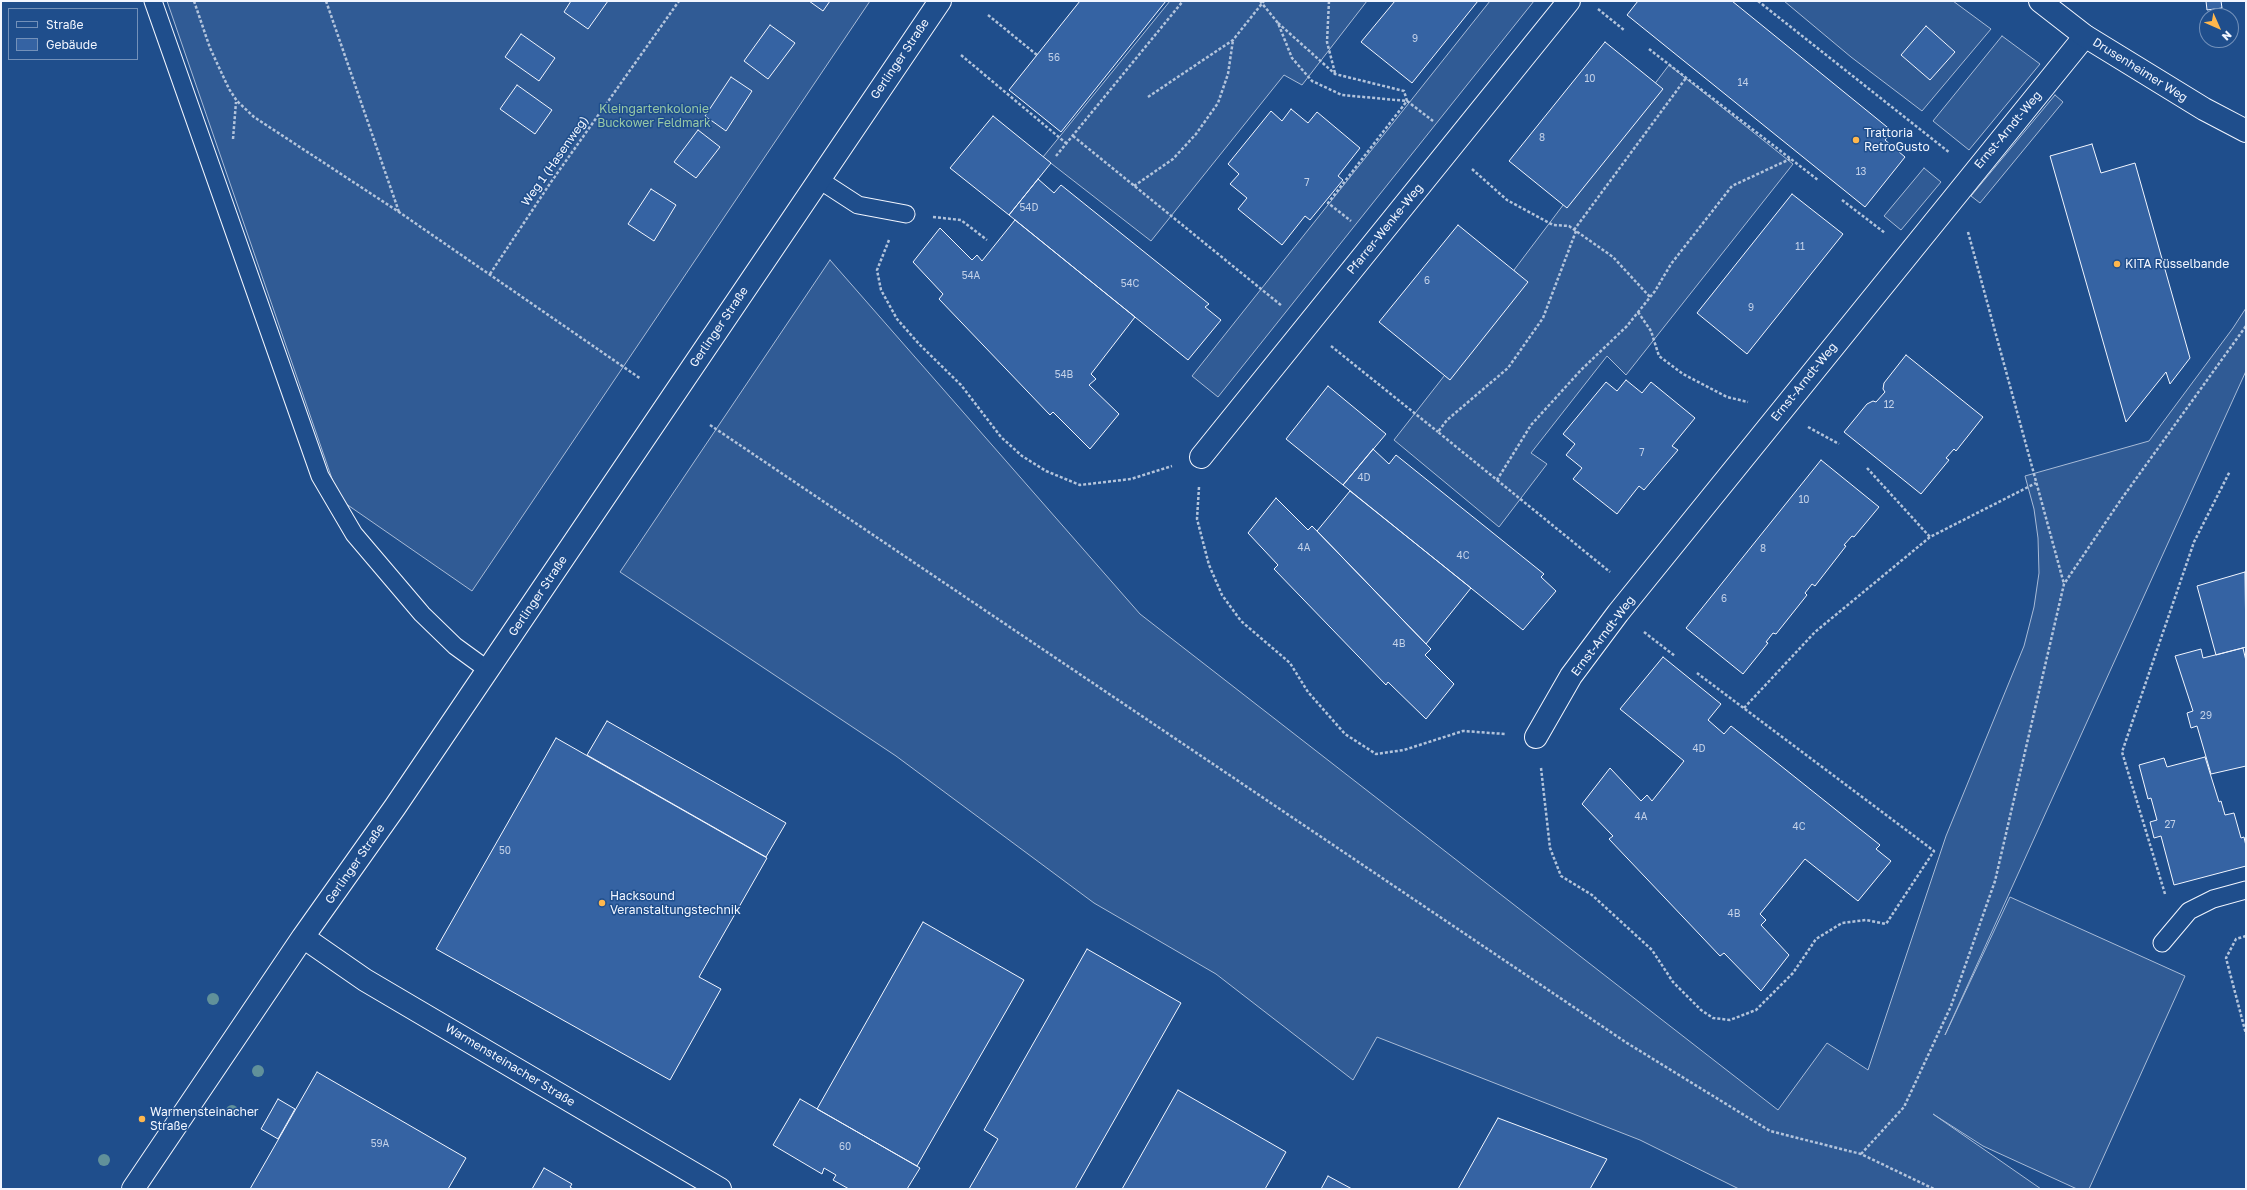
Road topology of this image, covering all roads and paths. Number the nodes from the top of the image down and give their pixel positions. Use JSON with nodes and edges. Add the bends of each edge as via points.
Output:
{"nodes":[{"id":1,"x":153,"y":1,"type":"edge"},
{"id":2,"x":194,"y":1,"type":"edge"},
{"id":3,"x":326,"y":1,"type":"edge"},
{"id":4,"x":679,"y":1,"type":"edge"},
{"id":5,"x":940,"y":1,"type":"edge"},
{"id":6,"x":1183,"y":1,"type":"edge"},
{"id":7,"x":1260,"y":1,"type":"edge"},
{"id":8,"x":1329,"y":1,"type":"edge"},
{"id":9,"x":1569,"y":1,"type":"edge"},
{"id":10,"x":1758,"y":1,"type":"edge"},
{"id":11,"x":2040,"y":1,"type":"edge"},
{"id":12,"x":1263,"y":3,"type":"edge"},
{"id":13,"x":1594,"y":6,"type":"dead end"},
{"id":14,"x":988,"y":15,"type":"dead end"},
{"id":15,"x":1278,"y":23,"type":"junction"},
{"id":16,"x":1624,"y":30,"type":"dead end"},
{"id":17,"x":2085,"y":36,"type":"junction"},
{"id":18,"x":1233,"y":40,"type":"junction"},
{"id":19,"x":1649,"y":49,"type":"dead end"},
{"id":20,"x":961,"y":55,"type":"dead end"},
{"id":21,"x":1036,"y":55,"type":"dead end"},
{"id":22,"x":1335,"y":74,"type":"junction"},
{"id":23,"x":1686,"y":78,"type":"junction"},
{"id":24,"x":1148,"y":97,"type":"dead end"},
{"id":25,"x":1407,"y":101,"type":"junction"},
{"id":26,"x":2246,"y":131,"type":"edge"},
{"id":27,"x":1073,"y":136,"type":"junction"},
{"id":28,"x":1066,"y":144,"type":"junction"},
{"id":29,"x":1454,"y":144,"type":"junction"},
{"id":30,"x":1056,"y":156,"type":"dead end"},
{"id":31,"x":1790,"y":159,"type":"junction"},
{"id":32,"x":1974,"y":172,"type":"junction"},
{"id":33,"x":818,"y":180,"type":"junction"},
{"id":34,"x":1818,"y":180,"type":"dead end"},
{"id":35,"x":1134,"y":186,"type":"junction"},
{"id":36,"x":1958,"y":192,"type":"junction"},
{"id":37,"x":1842,"y":200,"type":"dead end"},
{"id":38,"x":399,"y":212,"type":"junction"},
{"id":39,"x":906,"y":214,"type":"junction"},
{"id":40,"x":1575,"y":230,"type":"junction"},
{"id":41,"x":987,"y":240,"type":"dead end"},
{"id":42,"x":1376,"y":240,"type":"junction"},
{"id":43,"x":1909,"y":252,"type":"junction"},
{"id":44,"x":490,"y":274,"type":"junction"},
{"id":45,"x":1650,"y":297,"type":"junction"},
{"id":46,"x":1638,"y":312,"type":"junction"},
{"id":47,"x":2246,"y":326,"type":"edge"},
{"id":48,"x":1306,"y":327,"type":"junction"},
{"id":49,"x":641,"y":379,"type":"dead end"},
{"id":50,"x":1781,"y":411,"type":"junction"},
{"id":51,"x":710,"y":425,"type":"dead end"},
{"id":52,"x":1438,"y":432,"type":"junction"},
{"id":53,"x":1839,"y":444,"type":"dead end"},
{"id":54,"x":1201,"y":457,"type":"junction"},
{"id":55,"x":1867,"y":468,"type":"dead end"},
{"id":56,"x":2230,"y":471,"type":"dead end"},
{"id":57,"x":1497,"y":480,"type":"junction"},
{"id":58,"x":2036,"y":483,"type":"junction"},
{"id":59,"x":1930,"y":537,"type":"junction"},
{"id":60,"x":2064,"y":584,"type":"junction"},
{"id":61,"x":1635,"y":593,"type":"junction"},
{"id":62,"x":1618,"y":613,"type":"junction"},
{"id":63,"x":1675,"y":656,"type":"dead end"},
{"id":64,"x":488,"y":670,"type":"junction"},
{"id":65,"x":1697,"y":673,"type":"dead end"},
{"id":66,"x":1744,"y":708,"type":"junction"},
{"id":67,"x":1536,"y":737,"type":"junction"},
{"id":68,"x":2246,"y":890,"type":"edge"},
{"id":69,"x":2175,"y":930,"type":"junction"},
{"id":70,"x":2246,"y":936,"type":"edge"},
{"id":71,"x":303,"y":937,"type":"junction"},
{"id":72,"x":2162,"y":942,"type":"dead end"},
{"id":73,"x":2246,"y":1034,"type":"edge"},
{"id":74,"x":1861,"y":1154,"type":"junction"},
{"id":75,"x":133,"y":1189,"type":"edge"},
{"id":76,"x":720,"y":1189,"type":"edge"},
{"id":77,"x":1934,"y":1189,"type":"edge"}],
"edges":[{"from":1,"to":64,"type":"lane","via":[[320,476],[354,534],[417,608],[455,646]]},
{"from":2,"to":38,"type":"path","via":[[210,48],[236,101],[254,116]]},
{"from":3,"to":38,"type":"path"},
{"from":4,"to":44,"type":"path","name":"Weg 1 (Hasenweg)","via":[[551,182]]},
{"from":5,"to":33,"type":"street","name":"Gerlinger Straße"},
{"from":6,"to":27,"type":"path"},
{"from":7,"to":12,"type":"path"},
{"from":8,"to":22,"type":"path","via":[[1327,42]]},
{"from":9,"to":29,"type":"street","name":"Pfarrer-Wenke-Weg"},
{"from":10,"to":32,"type":"path"},
{"from":11,"to":17,"type":"street","name":"Drusenheimer Weg"},
{"from":12,"to":15,"type":"path"},
{"from":12,"to":18,"type":"path"},
{"from":13,"to":16,"type":"path"},
{"from":14,"to":21,"type":"path"},
{"from":15,"to":22,"type":"path"},
{"from":15,"to":25,"type":"path","via":[[1292,58],[1312,82],[1342,95]]},
{"from":17,"to":26,"type":"street","name":"Drusenheimer Weg","via":[[2204,109]]},
{"from":17,"to":32,"type":"street","name":"Ernst-Arndt-Weg"},
{"from":18,"to":24,"type":"path"},
{"from":18,"to":35,"type":"path","via":[[1228,74],[1218,103],[1196,134],[1173,159]]},
{"from":19,"to":23,"type":"path"},
{"from":20,"to":28,"type":"path"},
{"from":22,"to":25,"type":"path","via":[[1404,91]]},
{"from":23,"to":31,"type":"path"},
{"from":23,"to":40,"type":"path"},
{"from":25,"to":29,"type":"path"},
{"from":25,"to":42,"type":"path","via":[[1328,203]]},
{"from":27,"to":28,"type":"path"},
{"from":27,"to":35,"type":"path"},
{"from":28,"to":30,"type":"path"},
{"from":29,"to":40,"type":"path","via":[[1476,173],[1507,200],[1553,225],[1568,226]]},
{"from":29,"to":42,"type":"street","name":"Pfarrer-Wenke-Weg"},
{"from":31,"to":34,"type":"path"},
{"from":31,"to":45,"type":"path","via":[[1732,186],[1671,264]]},
{"from":32,"to":36,"type":"street","name":"Ernst-Arndt-Weg"},
{"from":33,"to":39,"type":"lane","via":[[858,205]]},
{"from":33,"to":64,"type":"street","name":"Gerlinger Straße"},
{"from":35,"to":48,"type":"path"},
{"from":36,"to":43,"type":"street","name":"Ernst-Arndt-Weg"},
{"from":36,"to":58,"type":"path"},
{"from":37,"to":43,"type":"path"},
{"from":38,"to":44,"type":"path"},
{"from":39,"to":41,"type":"path","via":[[961,220]]},
{"from":39,"to":54,"type":"path","via":[[890,240],[878,270],[881,290],[897,319],[962,385],[1001,437],[1022,456],[1046,471],[1080,485],[1131,479]]},
{"from":40,"to":45,"type":"path","via":[[1613,257]]},
{"from":40,"to":52,"type":"path","via":[[1543,318],[1508,368],[1447,420]]},
{"from":42,"to":48,"type":"street","name":"Pfarrer-Wenke-Weg"},
{"from":43,"to":50,"type":"street","name":"Ernst-Arndt-Weg"},
{"from":44,"to":49,"type":"path"},
{"from":45,"to":46,"type":"path"},
{"from":46,"to":50,"type":"path","via":[[1650,332],[1659,356],[1683,374],[1727,397]]},
{"from":46,"to":57,"type":"path","via":[[1531,425]]},
{"from":47,"to":60,"type":"path","via":[[2120,500]]},
{"from":48,"to":52,"type":"path"},
{"from":48,"to":54,"type":"street","name":"Pfarrer-Wenke-Weg"},
{"from":50,"to":53,"type":"path"},
{"from":50,"to":61,"type":"street","name":"Ernst-Arndt-Weg"},
{"from":51,"to":74,"type":"path","via":[[1627,1043],[1770,1131]]},
{"from":52,"to":57,"type":"path"},
{"from":54,"to":67,"type":"path","via":[[1197,519],[1209,565],[1222,595],[1241,621],[1290,663],[1308,692],[1345,734],[1376,754],[1404,750],[1464,730]]},
{"from":55,"to":59,"type":"path"},
{"from":56,"to":69,"type":"path","via":[[2194,542],[2122,752]]},
{"from":57,"to":61,"type":"path"},
{"from":58,"to":59,"type":"path"},
{"from":58,"to":60,"type":"path"},
{"from":59,"to":66,"type":"path","via":[[1815,632]]},
{"from":60,"to":74,"type":"path","via":[[1995,881],[1951,1006],[1904,1107]]},
{"from":61,"to":62,"type":"street","name":"Ernst-Arndt-Weg"},
{"from":62,"to":63,"type":"path"},
{"from":62,"to":67,"type":"street","name":"Ernst-Arndt-Weg","via":[[1571,676]]},
{"from":64,"to":71,"type":"street","name":"Gerlinger Straße"},
{"from":65,"to":66,"type":"path"},
{"from":66,"to":67,"type":"path","via":[[1934,851],[1886,924],[1866,920],[1842,923],[1816,939],[1793,973],[1756,1010],[1730,1020],[1713,1018],[1701,1010],[1674,982],[1652,950],[1592,895],[1561,876],[1550,848]]},
{"from":68,"to":69,"type":"lane","via":[[2212,899],[2190,911]]},
{"from":69,"to":72,"type":"lane"},
{"from":70,"to":73,"type":"path","via":[[2236,939],[2226,958]]},
{"from":71,"to":75,"type":"street","name":"Gerlinger Straße"},
{"from":71,"to":76,"type":"street","name":"Warmensteinacher Straße","via":[[364,980]]},
{"from":74,"to":77,"type":"path"}]}
